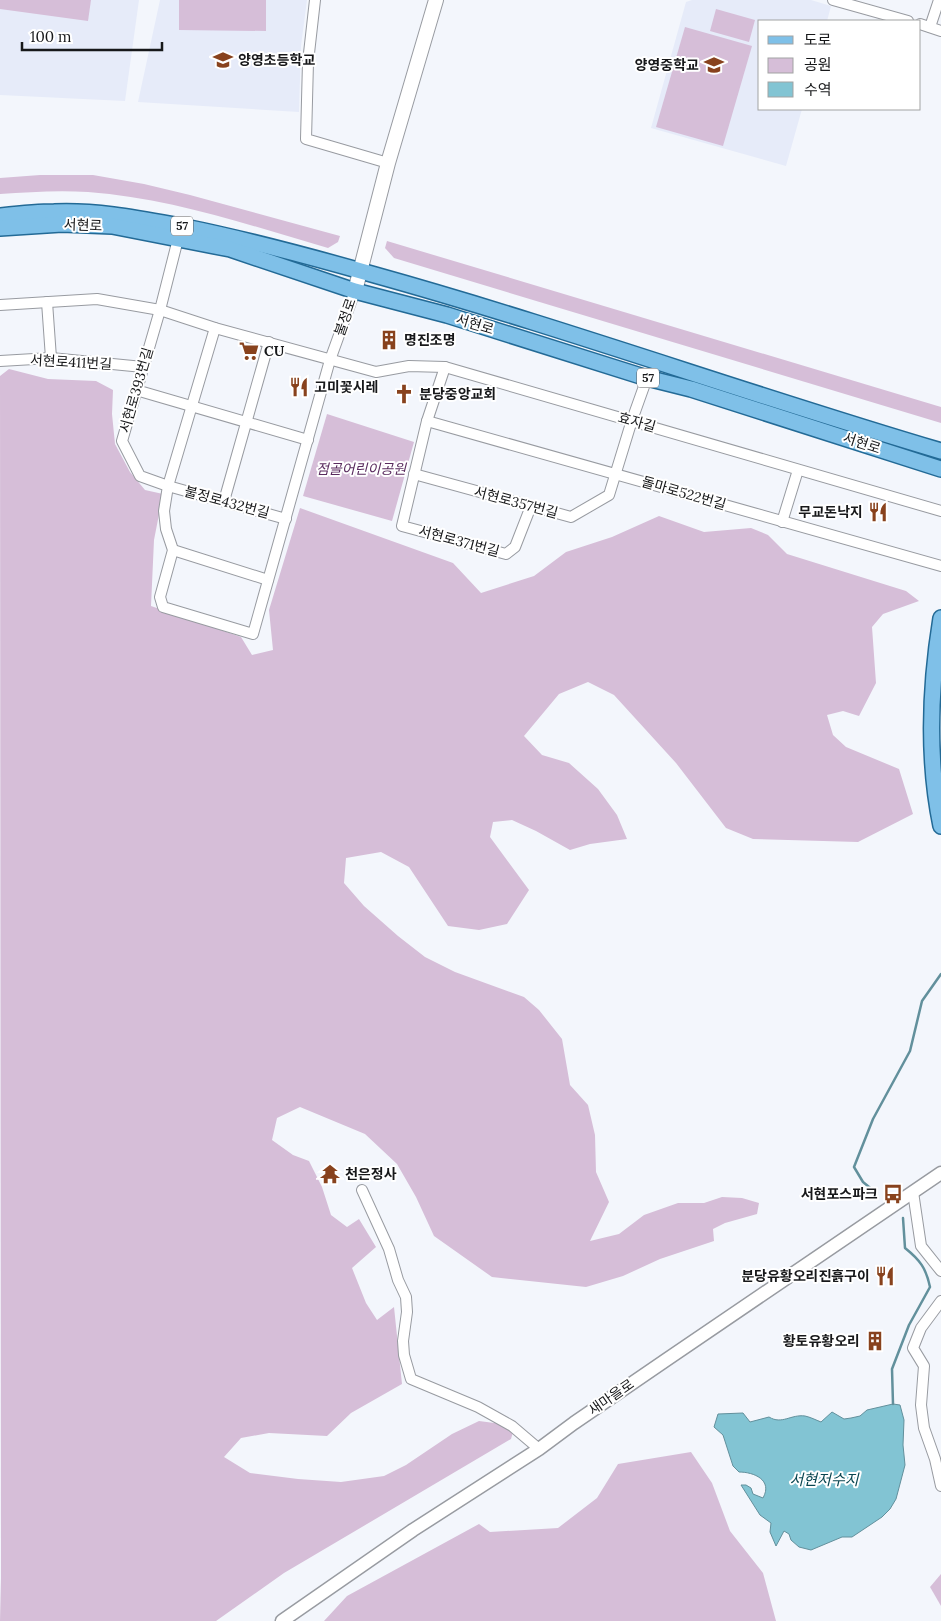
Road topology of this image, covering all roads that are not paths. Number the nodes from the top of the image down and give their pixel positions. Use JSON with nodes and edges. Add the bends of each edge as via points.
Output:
{"nodes":[{"id":1,"x":315,"y":0,"type":"edge"},
{"id":2,"x":436,"y":0,"type":"edge"},
{"id":3,"x":833,"y":0,"type":"edge"},
{"id":4,"x":938,"y":0,"type":"edge"},
{"id":5,"x":904,"y":20,"type":"edge"},
{"id":6,"x":921,"y":24,"type":"edge"},
{"id":7,"x":930,"y":28,"type":"junction"},
{"id":8,"x":941,"y":31,"type":"edge"},
{"id":9,"x":388,"y":162,"type":"junction"},
{"id":10,"x":0,"y":216,"type":"edge"},
{"id":11,"x":0,"y":228,"type":"edge"},
{"id":12,"x":178,"y":238,"type":"junction"},
{"id":13,"x":359,"y":270,"type":"junction"},
{"id":14,"x":355,"y":290,"type":"junction"},
{"id":15,"x":48,"y":302,"type":"junction"},
{"id":16,"x":0,"y":305,"type":"edge"},
{"id":17,"x":160,"y":310,"type":"junction"},
{"id":18,"x":215,"y":328,"type":"junction"},
{"id":19,"x":269,"y":342,"type":"junction"},
{"id":20,"x":51,"y":358,"type":"junction"},
{"id":21,"x":330,"y":360,"type":"junction"},
{"id":22,"x":0,"y":361,"type":"edge"},
{"id":23,"x":142,"y":367,"type":"junction"},
{"id":24,"x":445,"y":367,"type":"junction"},
{"id":25,"x":647,"y":378,"type":"junction"},
{"id":26,"x":136,"y":390,"type":"junction"},
{"id":27,"x":192,"y":407,"type":"junction"},
{"id":28,"x":632,"y":420,"type":"junction"},
{"id":29,"x":427,"y":421,"type":"junction"},
{"id":30,"x":246,"y":422,"type":"junction"},
{"id":31,"x":308,"y":440,"type":"junction"},
{"id":32,"x":941,"y":451,"type":"edge"},
{"id":33,"x":941,"y":469,"type":"edge"},
{"id":34,"x":798,"y":470,"type":"junction"},
{"id":35,"x":616,"y":473,"type":"junction"},
{"id":36,"x":414,"y":474,"type":"junction"},
{"id":37,"x":168,"y":486,"type":"junction"},
{"id":38,"x":224,"y":501,"type":"junction"},
{"id":39,"x":531,"y":506,"type":"junction"},
{"id":40,"x":941,"y":511,"type":"edge"},
{"id":41,"x":286,"y":519,"type":"junction"},
{"id":42,"x":782,"y":522,"type":"junction"},
{"id":43,"x":173,"y":550,"type":"junction"},
{"id":44,"x":941,"y":566,"type":"edge"},
{"id":45,"x":268,"y":580,"type":"junction"},
{"id":46,"x":941,"y":618,"type":"edge"},
{"id":47,"x":941,"y":826,"type":"edge"},
{"id":48,"x":941,"y":1173,"type":"edge"},
{"id":49,"x":362,"y":1190,"type":"dead end"},
{"id":50,"x":913,"y":1192,"type":"junction"},
{"id":51,"x":941,"y":1271,"type":"edge"},
{"id":52,"x":941,"y":1301,"type":"edge"},
{"id":53,"x":539,"y":1449,"type":"junction"},
{"id":54,"x":941,"y":1486,"type":"edge"},
{"id":55,"x":282,"y":1621,"type":"edge"}],
"edges":[{"from":1,"to":9,"type":"street","via":[[308,62],[306,139]]},
{"from":2,"to":9,"type":"main road","name":"불정로"},
{"from":3,"to":5,"type":"street"},
{"from":4,"to":7,"type":"street"},
{"from":6,"to":7,"type":"street"},
{"from":7,"to":8,"type":"street"},
{"from":9,"to":13,"type":"main road","name":"불정로"},
{"from":10,"to":13,"type":"main road","name":"서현로","number":"57","via":[[54,212],[147,219]]},
{"from":11,"to":12,"type":"main road","name":"서현로","number":"57","via":[[62,224],[112,226]]},
{"from":12,"to":14,"type":"main road","name":"서현로","number":"57","via":[[230,249]]},
{"from":12,"to":17,"type":"street","name":"서현로393번길"},
{"from":13,"to":14,"type":"main road","name":"불정로"},
{"from":13,"to":32,"type":"main road","name":"서현로","number":"57","via":[[471,302]]},
{"from":14,"to":21,"type":"street","name":"불정로"},
{"from":14,"to":25,"type":"main road","name":"서현로","number":"57","via":[[447,315]]},
{"from":15,"to":16,"type":"street","name":"효자길"},
{"from":15,"to":17,"type":"street","name":"효자길","via":[[97,299]]},
{"from":15,"to":20,"type":"street"},
{"from":17,"to":18,"type":"street","name":"효자길"},
{"from":17,"to":23,"type":"street","name":"서현로393번길"},
{"from":18,"to":19,"type":"street","name":"효자길"},
{"from":18,"to":27,"type":"street"},
{"from":19,"to":21,"type":"street","name":"효자길"},
{"from":19,"to":30,"type":"street"},
{"from":20,"to":22,"type":"street","name":"서현로411번길"},
{"from":20,"to":23,"type":"street","name":"서현로411번길"},
{"from":21,"to":24,"type":"street","name":"효자길","via":[[376,372],[409,366]]},
{"from":21,"to":31,"type":"street","name":"불정로"},
{"from":23,"to":26,"type":"street","name":"서현로393번길"},
{"from":24,"to":28,"type":"street","name":"효자길"},
{"from":24,"to":29,"type":"street","name":"서현로371번길"},
{"from":25,"to":28,"type":"street","name":"서현로357번길"},
{"from":25,"to":33,"type":"main road","name":"서현로","number":"57","via":[[691,389]]},
{"from":26,"to":27,"type":"street"},
{"from":26,"to":37,"type":"street","name":"서현로393번길","via":[[122,441],[140,476]]},
{"from":27,"to":30,"type":"street"},
{"from":27,"to":37,"type":"street"},
{"from":28,"to":34,"type":"street","name":"효자길"},
{"from":28,"to":35,"type":"street","name":"서현로357번길"},
{"from":29,"to":35,"type":"street","name":"돌마로522번길"},
{"from":29,"to":36,"type":"street","name":"서현로371번길"},
{"from":30,"to":31,"type":"street"},
{"from":30,"to":38,"type":"street"},
{"from":31,"to":41,"type":"street","name":"불정로"},
{"from":34,"to":40,"type":"street","name":"효자길"},
{"from":34,"to":42,"type":"street"},
{"from":35,"to":39,"type":"street","name":"서현로357번길","via":[[610,496],[571,517]]},
{"from":35,"to":42,"type":"street","name":"돌마로522번길"},
{"from":36,"to":39,"type":"street","name":"서현로357번길"},
{"from":36,"to":39,"type":"street","name":"서현로371번길","via":[[402,526],[506,554],[515,548]]},
{"from":37,"to":38,"type":"street","name":"불정로432번길"},
{"from":37,"to":43,"type":"street","via":[[164,511]]},
{"from":38,"to":41,"type":"street","name":"불정로432번길"},
{"from":41,"to":45,"type":"street","name":"불정로"},
{"from":42,"to":44,"type":"street","name":"돌마로522번길"},
{"from":43,"to":45,"type":"street"},
{"from":43,"to":45,"type":"street","name":"불정로","via":[[160,597],[163,607],[253,634]]},
{"from":46,"to":47,"type":"main road","via":[[932,709],[933,756]]},
{"from":48,"to":50,"type":"street","name":"새마을로"},
{"from":49,"to":53,"type":"street","via":[[389,1249],[406,1297],[403,1341],[411,1379],[504,1421]]},
{"from":50,"to":51,"type":"street","via":[[921,1246]]},
{"from":50,"to":53,"type":"street","name":"새마을로"},
{"from":52,"to":54,"type":"street","via":[[921,1328],[913,1348],[924,1366],[921,1405],[924,1428]]},
{"from":53,"to":55,"type":"street","name":"새마을로","via":[[413,1530]]}]}
